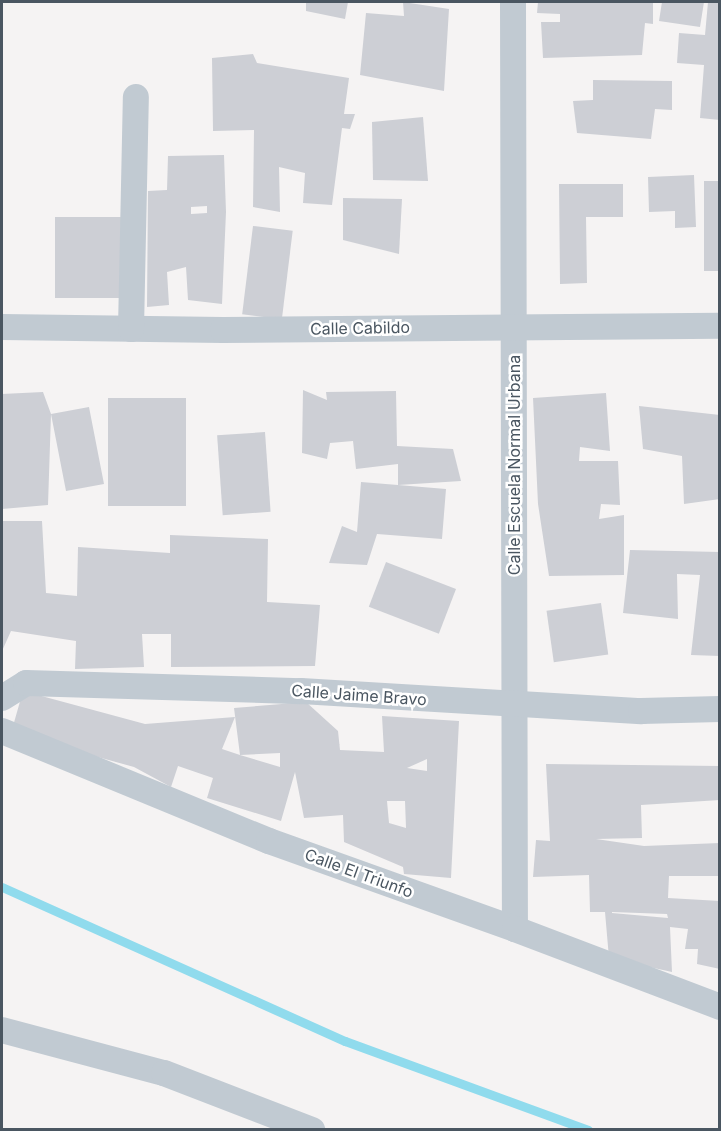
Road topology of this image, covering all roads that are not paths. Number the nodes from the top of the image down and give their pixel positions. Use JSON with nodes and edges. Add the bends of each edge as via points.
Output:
{"nodes":[{"id":1,"x":513,"y":2,"type":"edge"},
{"id":2,"x":136,"y":97,"type":"dead end"},
{"id":3,"x":514,"y":326,"type":"junction"},
{"id":4,"x":720,"y":326,"type":"edge"},
{"id":5,"x":2,"y":327,"type":"edge"},
{"id":6,"x":131,"y":329,"type":"junction"},
{"id":7,"x":2,"y":698,"type":"edge"},
{"id":8,"x":514,"y":705,"type":"junction"},
{"id":9,"x":720,"y":709,"type":"edge"},
{"id":10,"x":2,"y":731,"type":"edge"},
{"id":11,"x":515,"y":928,"type":"junction"},
{"id":12,"x":720,"y":1007,"type":"edge"},
{"id":13,"x":2,"y":1030,"type":"edge"},
{"id":14,"x":312,"y":1130,"type":"edge"}],
"edges":[{"from":1,"to":3,"type":"street","name":"Calle Escuela Normal Urbana"},
{"from":2,"to":6,"type":"street"},
{"from":3,"to":4,"type":"street","name":"Calle Cabildo"},
{"from":3,"to":6,"type":"street","name":"Calle Cabildo"},
{"from":3,"to":8,"type":"street","name":"Calle Escuela Normal Urbana"},
{"from":5,"to":6,"type":"street","name":"Calle Cabildo"},
{"from":7,"to":8,"type":"street","name":"Calle Jaime Bravo","via":[[26,683],[301,691]]},
{"from":8,"to":9,"type":"street","name":"Calle Jaime Bravo","via":[[641,711]]},
{"from":8,"to":11,"type":"street","name":"Calle Escuela Normal Urbana"},
{"from":10,"to":11,"type":"street","name":"Calle El Triunfo","via":[[269,841]]},
{"from":11,"to":12,"type":"street","name":"Calle El Triunfo"},
{"from":13,"to":14,"type":"street","via":[[164,1073]]}]}
